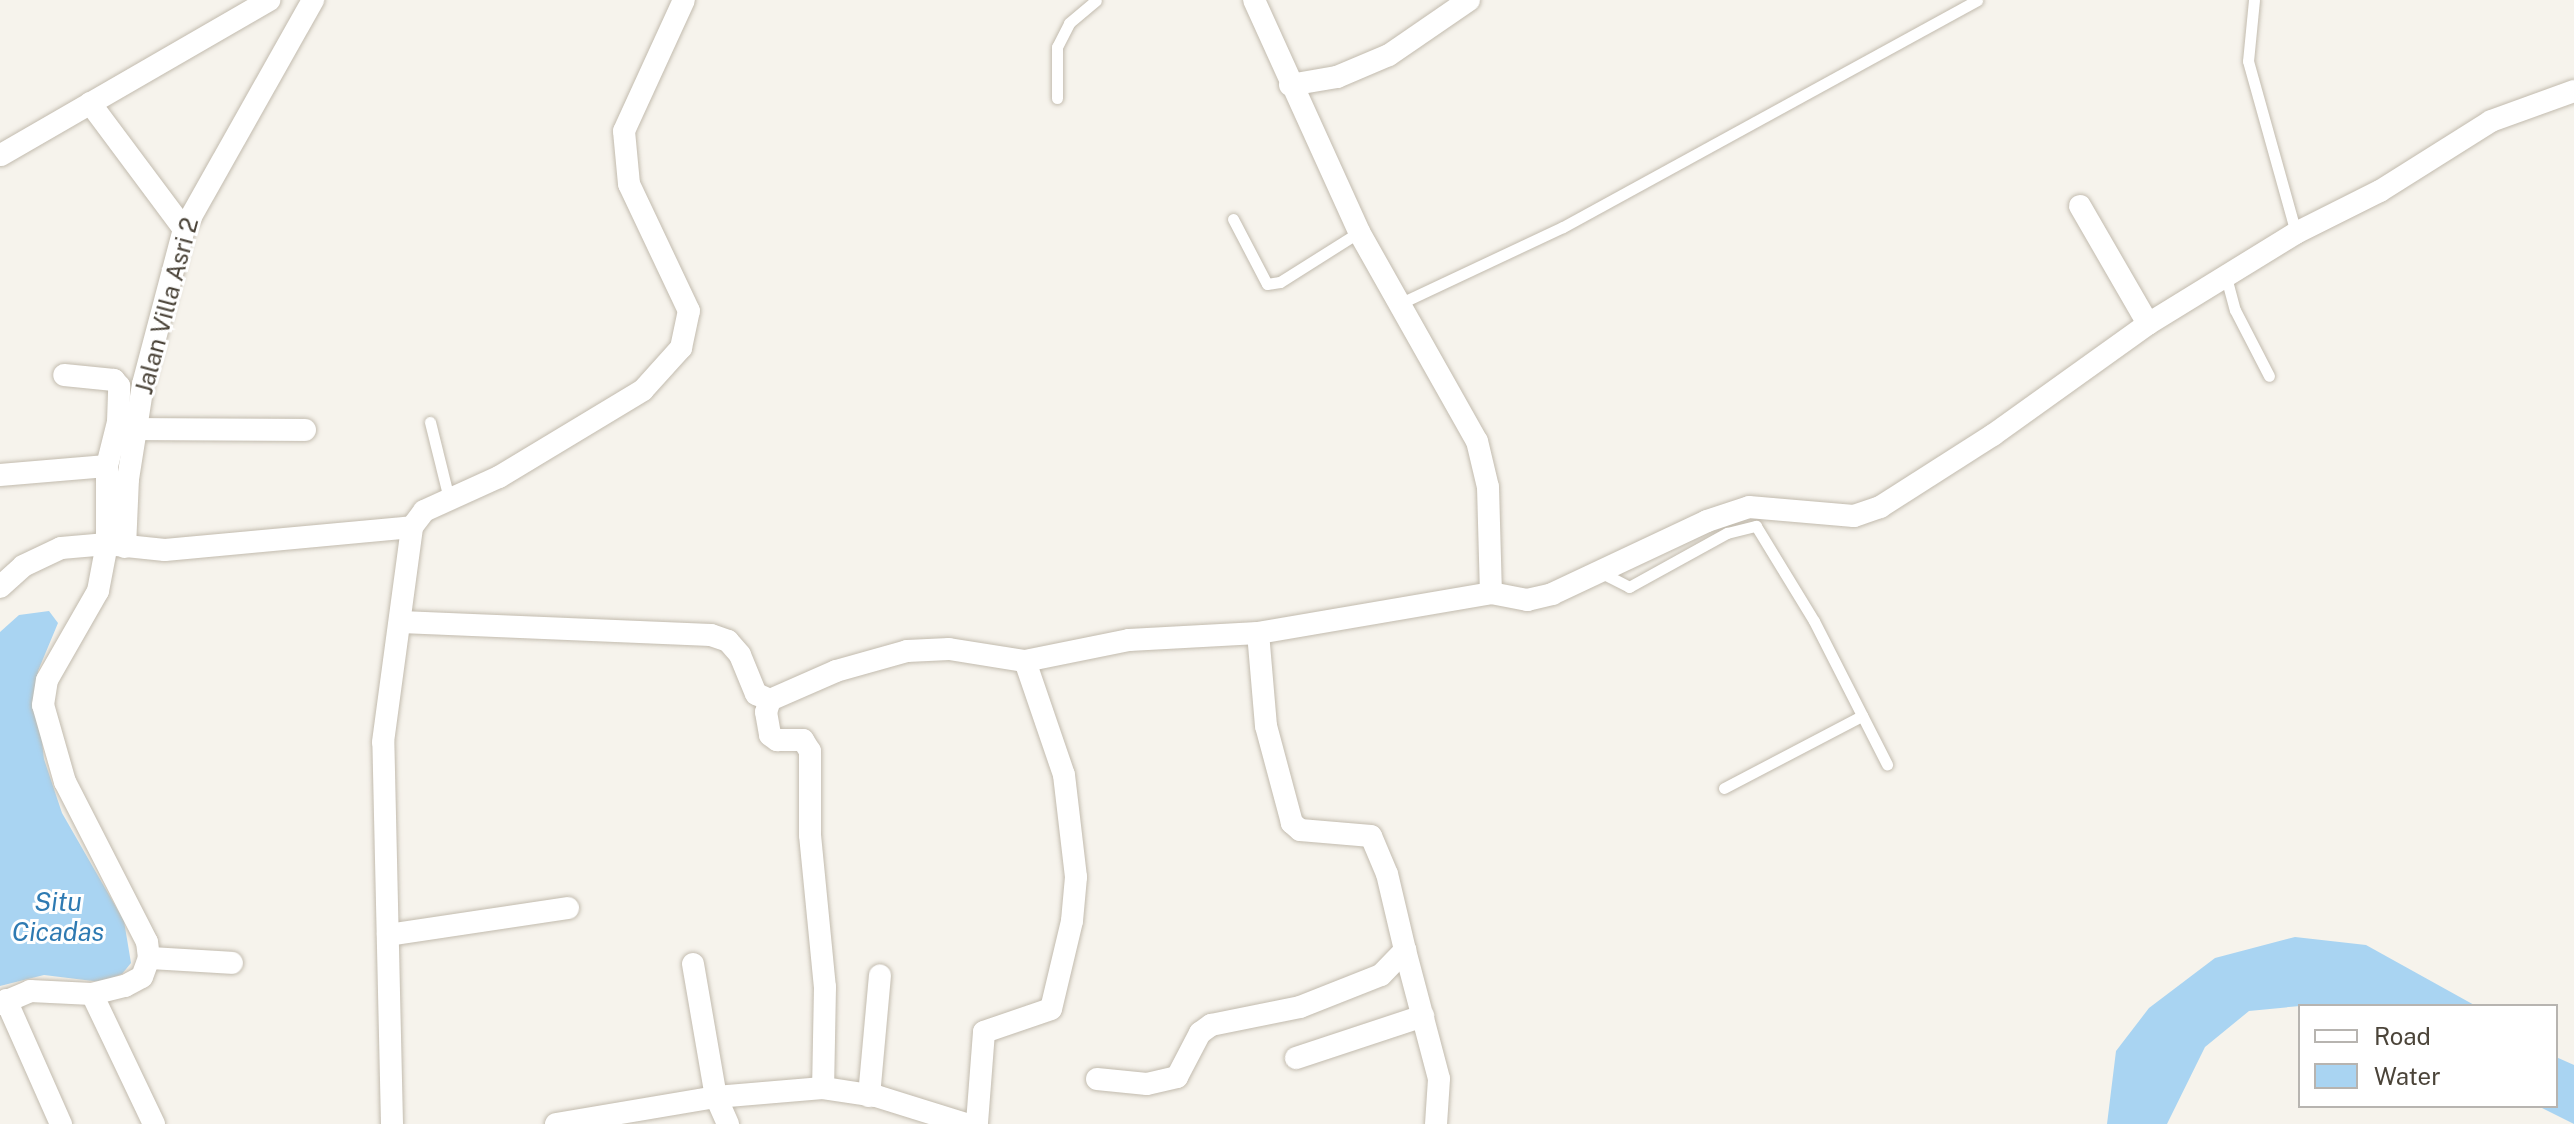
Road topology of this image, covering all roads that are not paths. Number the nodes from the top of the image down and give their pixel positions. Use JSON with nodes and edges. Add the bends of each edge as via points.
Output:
{"nodes":[{"id":1,"x":270,"y":0,"type":"edge"},
{"id":2,"x":313,"y":0,"type":"edge"},
{"id":3,"x":684,"y":0,"type":"edge"},
{"id":4,"x":1096,"y":0,"type":"edge"},
{"id":5,"x":1254,"y":0,"type":"edge"},
{"id":6,"x":1469,"y":0,"type":"edge"},
{"id":7,"x":1977,"y":0,"type":"edge"},
{"id":8,"x":2254,"y":0,"type":"edge"},
{"id":9,"x":1290,"y":85,"type":"junction"},
{"id":10,"x":2574,"y":91,"type":"edge"},
{"id":11,"x":1057,"y":98,"type":"dead end"},
{"id":12,"x":90,"y":103,"type":"junction"},
{"id":13,"x":1,"y":155,"type":"edge"},
{"id":14,"x":2080,"y":206,"type":"dead end"},
{"id":15,"x":1233,"y":219,"type":"dead end"},
{"id":16,"x":184,"y":229,"type":"junction"},
{"id":17,"x":1359,"y":232,"type":"junction"},
{"id":18,"x":2296,"y":233,"type":"junction"},
{"id":19,"x":2226,"y":277,"type":"junction"},
{"id":20,"x":1398,"y":304,"type":"junction"},
{"id":21,"x":2148,"y":324,"type":"junction"},
{"id":22,"x":64,"y":375,"type":"dead end"},
{"id":23,"x":2269,"y":376,"type":"dead end"},
{"id":24,"x":430,"y":422,"type":"dead end"},
{"id":25,"x":138,"y":429,"type":"junction"},
{"id":26,"x":305,"y":430,"type":"dead end"},
{"id":27,"x":107,"y":466,"type":"junction"},
{"id":28,"x":0,"y":475,"type":"edge"},
{"id":29,"x":449,"y":499,"type":"junction"},
{"id":30,"x":412,"y":527,"type":"junction"},
{"id":31,"x":116,"y":546,"type":"junction"},
{"id":32,"x":1598,"y":571,"type":"junction"},
{"id":33,"x":0,"y":587,"type":"edge"},
{"id":34,"x":1491,"y":593,"type":"junction"},
{"id":35,"x":401,"y":622,"type":"junction"},
{"id":36,"x":1258,"y":633,"type":"junction"},
{"id":37,"x":1025,"y":661,"type":"junction"},
{"id":38,"x":770,"y":700,"type":"junction"},
{"id":39,"x":1862,"y":716,"type":"junction"},
{"id":40,"x":1887,"y":764,"type":"dead end"},
{"id":41,"x":1724,"y":788,"type":"dead end"},
{"id":42,"x":568,"y":908,"type":"dead end"},
{"id":43,"x":388,"y":935,"type":"junction"},
{"id":44,"x":1405,"y":950,"type":"junction"},
{"id":45,"x":149,"y":958,"type":"junction"},
{"id":46,"x":232,"y":963,"type":"dead end"},
{"id":47,"x":693,"y":964,"type":"dead end"},
{"id":48,"x":880,"y":976,"type":"dead end"},
{"id":49,"x":92,"y":994,"type":"junction"},
{"id":50,"x":3,"y":1002,"type":"edge"},
{"id":51,"x":1423,"y":1016,"type":"junction"},
{"id":52,"x":1296,"y":1058,"type":"dead end"},
{"id":53,"x":1097,"y":1079,"type":"dead end"},
{"id":54,"x":823,"y":1088,"type":"junction"},
{"id":55,"x":869,"y":1096,"type":"junction"},
{"id":56,"x":716,"y":1097,"type":"junction"},
{"id":57,"x":61,"y":1124,"type":"edge"},
{"id":58,"x":154,"y":1124,"type":"edge"},
{"id":59,"x":392,"y":1124,"type":"edge"},
{"id":60,"x":556,"y":1124,"type":"edge"},
{"id":61,"x":728,"y":1124,"type":"edge"},
{"id":62,"x":966,"y":1124,"type":"edge"},
{"id":63,"x":977,"y":1124,"type":"edge"},
{"id":64,"x":1436,"y":1124,"type":"edge"}],
"edges":[{"from":1,"to":12,"type":"street"},
{"from":2,"to":16,"type":"street","name":"Jalan Villa Asri 2"},
{"from":3,"to":29,"type":"street","via":[[637,97],[622,149],[629,184],[689,311],[681,348],[643,390],[499,477]]},
{"from":4,"to":11,"type":"lane","via":[[1069,23],[1057,47]]},
{"from":5,"to":9,"type":"street"},
{"from":6,"to":9,"type":"street","via":[[1389,55],[1337,77]]},
{"from":7,"to":20,"type":"lane","via":[[1563,227]]},
{"from":8,"to":18,"type":"lane","via":[[2248,61]]},
{"from":9,"to":17,"type":"street"},
{"from":10,"to":18,"type":"street","via":[[2491,121],[2380,191]]},
{"from":12,"to":13,"type":"street"},
{"from":12,"to":16,"type":"street"},
{"from":14,"to":21,"type":"street"},
{"from":15,"to":17,"type":"lane","via":[[1267,284],[1280,282]]},
{"from":16,"to":25,"type":"street","name":"Jalan Villa Asri 2","via":[[143,384]]},
{"from":17,"to":20,"type":"street"},
{"from":18,"to":19,"type":"street"},
{"from":19,"to":21,"type":"street"},
{"from":19,"to":23,"type":"lane","via":[[2235,310]]},
{"from":20,"to":34,"type":"street","via":[[1477,441],[1488,487]]},
{"from":21,"to":32,"type":"street","via":[[1993,435],[1880,507],[1854,516],[1749,507]]},
{"from":22,"to":27,"type":"street","via":[[108,377],[118,383],[118,422]]},
{"from":24,"to":29,"type":"lane"},
{"from":25,"to":26,"type":"street"},
{"from":25,"to":31,"type":"street","name":"Jalan Villa Asri 2"},
{"from":27,"to":28,"type":"street"},
{"from":27,"to":31,"type":"street"},
{"from":29,"to":30,"type":"street","via":[[424,511]]},
{"from":30,"to":31,"type":"street","via":[[179,549]]},
{"from":30,"to":35,"type":"street"},
{"from":31,"to":33,"type":"street","via":[[40,556]]},
{"from":31,"to":45,"type":"street","via":[[93,604],[47,680],[43,705],[65,782],[147,942]]},
{"from":32,"to":34,"type":"street","via":[[1527,600]]},
{"from":32,"to":39,"type":"lane","via":[[1629,587],[1727,533],[1756,526]]},
{"from":34,"to":36,"type":"street"},
{"from":35,"to":38,"type":"street","via":[[711,635],[728,641],[756,694]]},
{"from":35,"to":43,"type":"street","via":[[383,742]]},
{"from":36,"to":37,"type":"street","via":[[1129,640]]},
{"from":36,"to":44,"type":"street","via":[[1266,726],[1292,823],[1300,830],[1371,836],[1387,874]]},
{"from":37,"to":38,"type":"street","via":[[949,649],[907,651],[836,671]]},
{"from":37,"to":63,"type":"street","via":[[1064,775],[1076,877],[1072,921],[1051,1009],[984,1032]]},
{"from":38,"to":54,"type":"street","via":[[770,735],[803,740],[810,751],[810,835],[825,987]]},
{"from":39,"to":40,"type":"lane"},
{"from":39,"to":41,"type":"lane"},
{"from":42,"to":43,"type":"street"},
{"from":43,"to":59,"type":"street"},
{"from":44,"to":51,"type":"street"},
{"from":44,"to":53,"type":"street","via":[[1394,967],[1300,1007],[1211,1025],[1200,1033],[1177,1077],[1147,1084]]},
{"from":45,"to":46,"type":"street"},
{"from":45,"to":49,"type":"street","via":[[142,977]]},
{"from":47,"to":56,"type":"street"},
{"from":48,"to":55,"type":"street"},
{"from":49,"to":50,"type":"street","via":[[30,991]]},
{"from":49,"to":58,"type":"street"},
{"from":50,"to":57,"type":"street"},
{"from":51,"to":52,"type":"street"},
{"from":51,"to":64,"type":"street","via":[[1439,1079]]},
{"from":54,"to":55,"type":"street"},
{"from":54,"to":56,"type":"street"},
{"from":55,"to":62,"type":"street"},
{"from":56,"to":60,"type":"street"},
{"from":56,"to":61,"type":"street"}]}
